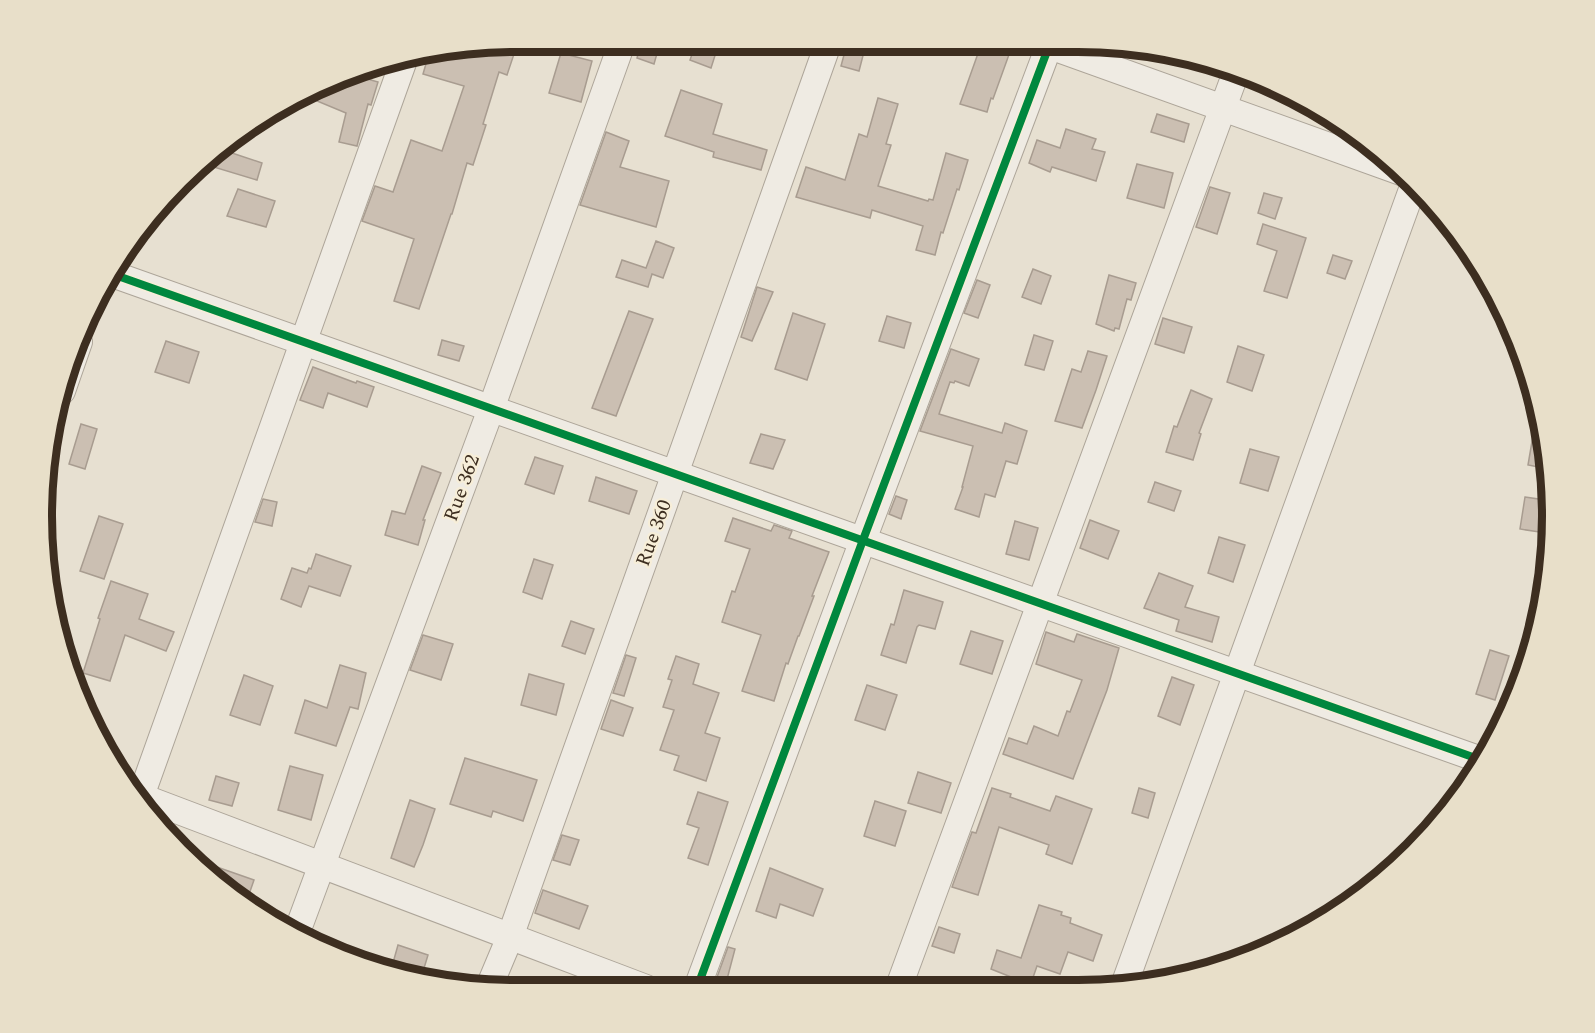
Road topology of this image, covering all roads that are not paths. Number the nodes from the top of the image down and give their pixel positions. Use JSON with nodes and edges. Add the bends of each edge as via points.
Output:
{"nodes":[{"id":1,"x":619,"y":52,"type":"edge"},
{"id":2,"x":825,"y":52,"type":"edge"},
{"id":3,"x":1047,"y":52,"type":"edge"},
{"id":4,"x":1069,"y":52,"type":"edge"},
{"id":5,"x":402,"y":67,"type":"edge"},
{"id":6,"x":1233,"y":79,"type":"edge"},
{"id":7,"x":1223,"y":108,"type":"junction"},
{"id":8,"x":1380,"y":164,"type":"edge"},
{"id":9,"x":1411,"y":192,"type":"edge"},
{"id":10,"x":120,"y":277,"type":"edge"},
{"id":11,"x":304,"y":342,"type":"junction"},
{"id":12,"x":492,"y":409,"type":"junction"},
{"id":13,"x":675,"y":474,"type":"junction"},
{"id":14,"x":863,"y":540,"type":"junction"},
{"id":15,"x":1040,"y":603,"type":"junction"},
{"id":16,"x":1236,"y":673,"type":"junction"},
{"id":17,"x":1474,"y":758,"type":"edge"},
{"id":18,"x":141,"y":788,"type":"edge"},
{"id":19,"x":148,"y":799,"type":"edge"},
{"id":20,"x":322,"y":865,"type":"junction"},
{"id":21,"x":299,"y":926,"type":"edge"},
{"id":22,"x":510,"y":937,"type":"junction"},
{"id":23,"x":1128,"y":978,"type":"edge"},
{"id":24,"x":492,"y":980,"type":"edge"},
{"id":25,"x":625,"y":980,"type":"edge"},
{"id":26,"x":700,"y":980,"type":"edge"},
{"id":27,"x":901,"y":980,"type":"edge"}],
"edges":[{"from":1,"to":12,"type":"street","name":"Rue 362"},
{"from":2,"to":13,"type":"street","name":"Rue 360"},
{"from":3,"to":14,"type":"street"},
{"from":4,"to":7,"type":"street"},
{"from":5,"to":11,"type":"street"},
{"from":6,"to":7,"type":"street"},
{"from":7,"to":8,"type":"street"},
{"from":7,"to":15,"type":"street"},
{"from":9,"to":16,"type":"street"},
{"from":10,"to":11,"type":"street"},
{"from":11,"to":12,"type":"street"},
{"from":11,"to":18,"type":"street"},
{"from":12,"to":13,"type":"street"},
{"from":12,"to":20,"type":"street","name":"Rue 362"},
{"from":13,"to":14,"type":"street"},
{"from":13,"to":22,"type":"street","name":"Rue 360"},
{"from":14,"to":15,"type":"street"},
{"from":14,"to":26,"type":"street"},
{"from":15,"to":16,"type":"street"},
{"from":15,"to":27,"type":"street"},
{"from":16,"to":17,"type":"street"},
{"from":16,"to":23,"type":"street"},
{"from":19,"to":20,"type":"street"},
{"from":20,"to":21,"type":"street","name":"Rue 362"},
{"from":20,"to":22,"type":"street"},
{"from":22,"to":24,"type":"street","name":"Rue 360"},
{"from":22,"to":25,"type":"street"}]}
